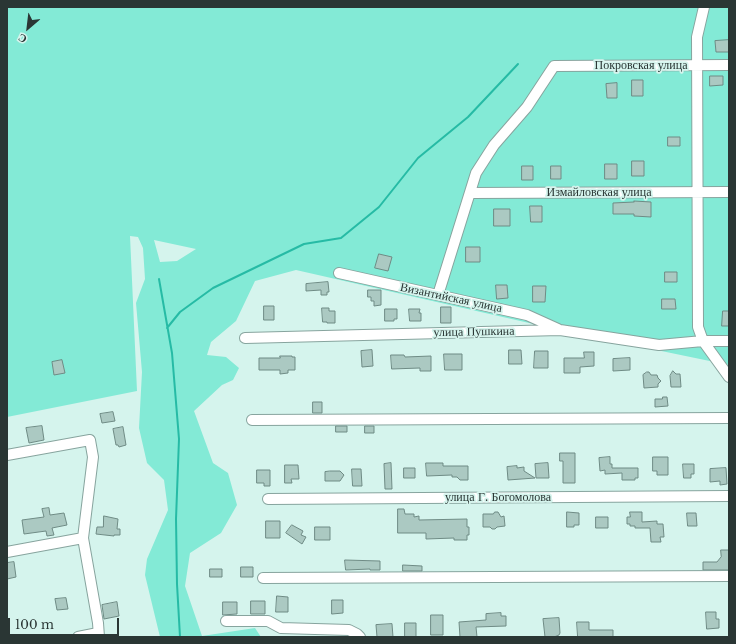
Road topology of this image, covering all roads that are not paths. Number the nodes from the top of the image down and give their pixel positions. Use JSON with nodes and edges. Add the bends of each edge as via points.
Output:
{"nodes":[{"id":1,"x":704,"y":7,"type":"edge"},
{"id":2,"x":729,"y":65,"type":"edge"},
{"id":3,"x":697,"y":66,"type":"junction"},
{"id":4,"x":698,"y":192,"type":"junction"},
{"id":5,"x":729,"y":192,"type":"edge"},
{"id":6,"x":470,"y":193,"type":"junction"},
{"id":7,"x":339,"y":273,"type":"dead end"},
{"id":8,"x":438,"y":295,"type":"junction"},
{"id":9,"x":560,"y":330,"type":"junction"},
{"id":10,"x":245,"y":338,"type":"dead end"},
{"id":11,"x":703,"y":341,"type":"junction"},
{"id":12,"x":729,"y":341,"type":"edge"},
{"id":13,"x":729,"y":377,"type":"edge"},
{"id":14,"x":729,"y":418,"type":"edge"},
{"id":15,"x":252,"y":420,"type":"dead end"},
{"id":16,"x":7,"y":455,"type":"edge"},
{"id":17,"x":729,"y":496,"type":"edge"},
{"id":18,"x":268,"y":499,"type":"dead end"},
{"id":19,"x":82,"y":538,"type":"junction"},
{"id":20,"x":7,"y":552,"type":"edge"},
{"id":21,"x":729,"y":576,"type":"edge"},
{"id":22,"x":263,"y":578,"type":"dead end"},
{"id":23,"x":226,"y":621,"type":"dead end"},
{"id":24,"x":99,"y":635,"type":"edge"},
{"id":25,"x":78,"y":637,"type":"edge"},
{"id":26,"x":360,"y":637,"type":"edge"}],
"edges":[{"from":1,"to":3,"type":"street","via":[[697,38]]},
{"from":2,"to":3,"type":"street","name":"Покровская улица"},
{"from":3,"to":4,"type":"street"},
{"from":3,"to":6,"type":"street","name":"Покровская улица","via":[[554,66],[527,107],[494,145],[476,173]]},
{"from":4,"to":5,"type":"street","name":"Измайловская улица"},
{"from":4,"to":6,"type":"street","name":"Измайловская улица"},
{"from":4,"to":11,"type":"street","via":[[698,327]]},
{"from":6,"to":8,"type":"street"},
{"from":7,"to":8,"type":"street","name":"Византийская улица"},
{"from":8,"to":9,"type":"street","name":"Византийская улица","via":[[527,315]]},
{"from":9,"to":10,"type":"street","name":"улица Пушкина"},
{"from":9,"to":11,"type":"street","name":"улица Пушкина","via":[[659,345]]},
{"from":11,"to":12,"type":"street","name":"улица Пушкина"},
{"from":11,"to":13,"type":"street"},
{"from":14,"to":15,"type":"street"},
{"from":16,"to":19,"type":"street","via":[[90,440],[93,457]]},
{"from":17,"to":18,"type":"street","name":"улица Г. Богомолова"},
{"from":19,"to":20,"type":"street"},
{"from":19,"to":24,"type":"street"},
{"from":21,"to":22,"type":"street"},
{"from":23,"to":26,"type":"street","via":[[268,621],[281,628],[349,630]]},
{"from":24,"to":25,"type":"street"}]}
